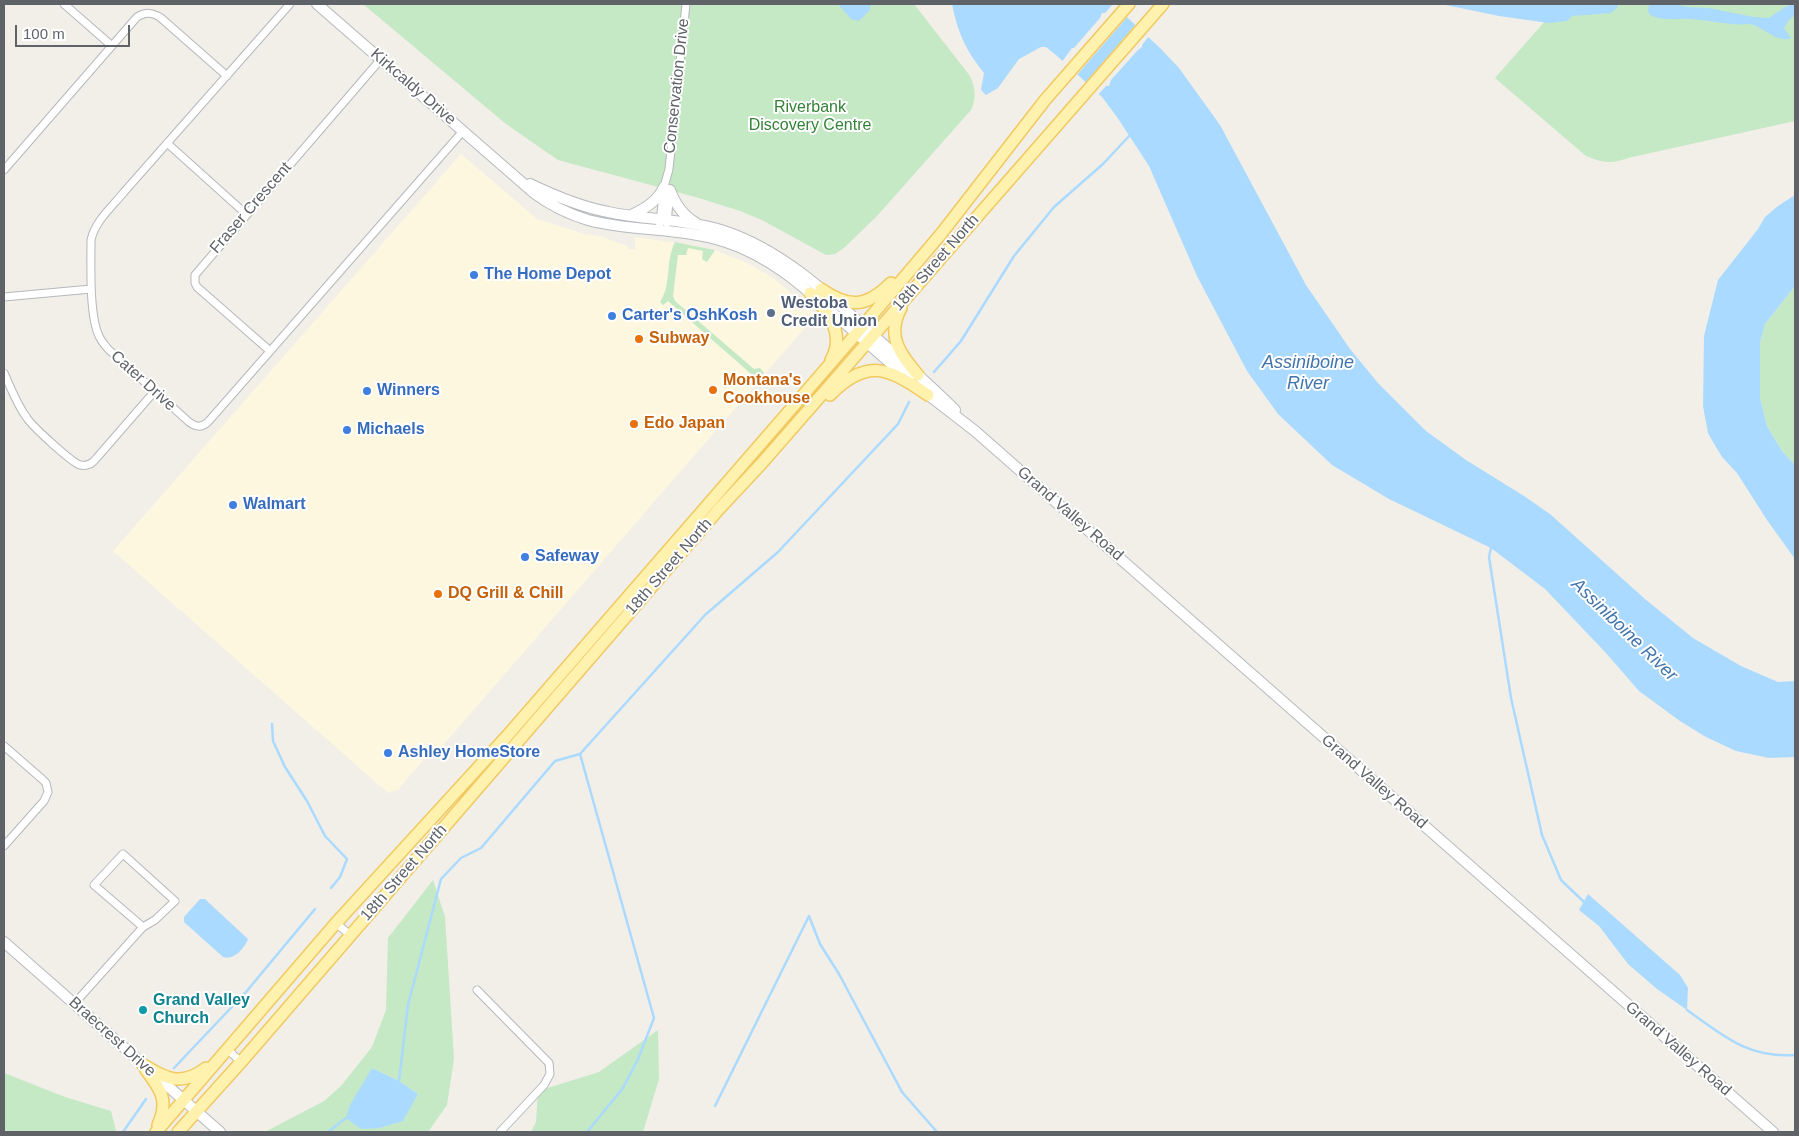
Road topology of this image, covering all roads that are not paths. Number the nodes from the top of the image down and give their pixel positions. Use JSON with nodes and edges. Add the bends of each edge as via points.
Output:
{"nodes":[{"id":1,"x":64,"y":4,"type":"edge"},
{"id":2,"x":290,"y":4,"type":"edge"},
{"id":3,"x":317,"y":4,"type":"edge"},
{"id":4,"x":686,"y":4,"type":"edge"},
{"id":5,"x":1129,"y":4,"type":"edge"},
{"id":6,"x":1163,"y":4,"type":"edge"},
{"id":7,"x":112,"y":46,"type":"junction"},
{"id":8,"x":381,"y":59,"type":"junction"},
{"id":9,"x":227,"y":76,"type":"junction"},
{"id":10,"x":463,"y":130,"type":"junction"},
{"id":11,"x":167,"y":144,"type":"junction"},
{"id":12,"x":4,"y":170,"type":"edge"},
{"id":13,"x":508,"y":170,"type":"junction"},
{"id":14,"x":667,"y":188,"type":"junction"},
{"id":15,"x":246,"y":214,"type":"junction"},
{"id":16,"x":628,"y":215,"type":"junction"},
{"id":17,"x":664,"y":220,"type":"junction"},
{"id":18,"x":701,"y":225,"type":"junction"},
{"id":19,"x":663,"y":230,"type":"junction"},
{"id":20,"x":933,"y":243,"type":"junction"},
{"id":21,"x":91,"y":289,"type":"junction"},
{"id":22,"x":816,"y":291,"type":"junction"},
{"id":23,"x":912,"y":291,"type":"junction"},
{"id":24,"x":4,"y":297,"type":"edge"},
{"id":25,"x":860,"y":330,"type":"junction"},
{"id":26,"x":870,"y":339,"type":"junction"},
{"id":27,"x":270,"y":351,"type":"junction"},
{"id":28,"x":4,"y":372,"type":"edge"},
{"id":29,"x":821,"y":374,"type":"junction"},
{"id":30,"x":918,"y":375,"type":"junction"},
{"id":31,"x":154,"y":392,"type":"junction"},
{"id":32,"x":928,"y":395,"type":"junction"},
{"id":33,"x":975,"y":431,"type":"junction"},
{"id":34,"x":762,"y":463,"type":"junction"},
{"id":35,"x":4,"y":746,"type":"edge"},
{"id":36,"x":4,"y":846,"type":"edge"},
{"id":37,"x":336,"y":923,"type":"junction"},
{"id":38,"x":143,"y":927,"type":"junction"},
{"id":39,"x":350,"y":935,"type":"junction"},
{"id":40,"x":4,"y":942,"type":"edge"},
{"id":41,"x":478,"y":990,"type":"dead end"},
{"id":42,"x":74,"y":1004,"type":"junction"},
{"id":43,"x":225,"y":1052,"type":"junction"},
{"id":44,"x":241,"y":1062,"type":"junction"},
{"id":45,"x":142,"y":1064,"type":"junction"},
{"id":46,"x":183,"y":1100,"type":"junction"},
{"id":47,"x":196,"y":1111,"type":"junction"},
{"id":48,"x":156,"y":1132,"type":"edge"},
{"id":49,"x":178,"y":1132,"type":"edge"},
{"id":50,"x":220,"y":1132,"type":"edge"},
{"id":51,"x":500,"y":1132,"type":"edge"},
{"id":52,"x":1773,"y":1132,"type":"edge"}],
"edges":[{"from":1,"to":7,"type":"street"},
{"from":2,"to":9,"type":"street","name":"Cater Drive"},
{"from":3,"to":8,"type":"main road","name":"Kirkcaldy Drive"},
{"from":4,"to":14,"type":"street","name":"Conservation Drive"},
{"from":5,"to":20,"type":"main road","name":"18th Street North","via":[[1045,100]]},
{"from":6,"to":23,"type":"main road","name":"18th Street North"},
{"from":7,"to":9,"type":"street","via":[[137,18],[145,13],[154,13]]},
{"from":7,"to":12,"type":"street"},
{"from":8,"to":10,"type":"main road","name":"Kirkcaldy Drive"},
{"from":8,"to":15,"type":"street","name":"Fraser Crescent"},
{"from":9,"to":11,"type":"street","name":"Cater Drive"},
{"from":10,"to":13,"type":"main road","name":"Kirkcaldy Drive"},
{"from":10,"to":27,"type":"street","name":"Cater Drive"},
{"from":11,"to":15,"type":"street"},
{"from":11,"to":21,"type":"street","name":"Cater Drive","via":[[92,232]]},
{"from":13,"to":16,"type":"main road","name":"Kirkcaldy Drive","via":[[570,202]]},
{"from":13,"to":19,"type":"main road","name":"Kirkcaldy Drive","via":[[534,193],[569,213],[600,222]]},
{"from":14,"to":16,"type":"main road","via":[[648,207]]},
{"from":14,"to":17,"type":"street","name":"Conservation Drive"},
{"from":14,"to":18,"type":"main road","via":[[680,210]]},
{"from":15,"to":27,"type":"street","name":"Fraser Crescent","via":[[199,268],[194,279],[197,287]]},
{"from":16,"to":17,"type":"main road","name":"Kirkcaldy Drive"},
{"from":17,"to":18,"type":"main road","name":"Kirkcaldy Drive"},
{"from":17,"to":19,"type":"street","name":"Conservation Drive"},
{"from":18,"to":22,"type":"main road","name":"Kirkcaldy Drive","via":[[767,249],[792,265]]},
{"from":19,"to":22,"type":"main road","name":"Kirkcaldy Drive","via":[[734,245]]},
{"from":20,"to":22,"type":"main road","via":[[883,291],[869,300],[847,303]]},
{"from":20,"to":25,"type":"main road","name":"18th Street North"},
{"from":21,"to":24,"type":"street"},
{"from":21,"to":31,"type":"street","name":"Cater Drive","via":[[99,336],[108,349]]},
{"from":22,"to":25,"type":"main road","name":"Kirkcaldy Drive"},
{"from":22,"to":29,"type":"main road","via":[[836,332],[834,353]]},
{"from":23,"to":26,"type":"main road","name":"18th Street North"},
{"from":23,"to":30,"type":"main road","via":[[898,312],[894,335],[900,352]]},
{"from":25,"to":26,"type":"main road","name":"Grand Valley Road"},
{"from":25,"to":29,"type":"main road","name":"18th Street North"},
{"from":26,"to":30,"type":"main road","name":"Grand Valley Road"},
{"from":26,"to":32,"type":"main road","name":"Grand Valley Road"},
{"from":26,"to":34,"type":"main road","name":"18th Street North"},
{"from":27,"to":31,"type":"street","name":"Cater Drive","via":[[202,426],[193,425]]},
{"from":28,"to":31,"type":"street","via":[[30,423],[75,462],[85,466],[94,461]]},
{"from":29,"to":37,"type":"main road","name":"18th Street North","via":[[507,736]]},
{"from":30,"to":33,"type":"main road","name":"Grand Valley Road"},
{"from":32,"to":33,"type":"main road","name":"Grand Valley Road"},
{"from":32,"to":34,"type":"main road","via":[[900,376],[885,371],[854,374],[831,393],[793,437]]},
{"from":33,"to":52,"type":"main road","name":"Grand Valley Road"},
{"from":34,"to":39,"type":"main road","name":"18th Street North"},
{"from":35,"to":36,"type":"street","via":[[42,779],[48,792],[44,801]]},
{"from":37,"to":39,"type":"street"},
{"from":37,"to":43,"type":"main road","name":"18th Street North"},
{"from":38,"to":38,"type":"street","via":[[94,885],[123,854],[175,901]]},
{"from":38,"to":42,"type":"street"},
{"from":39,"to":44,"type":"main road","name":"18th Street North"},
{"from":40,"to":42,"type":"main road","name":"Braecrest Drive"},
{"from":41,"to":51,"type":"street","via":[[549,1063],[550,1074],[544,1085]]},
{"from":42,"to":45,"type":"main road","name":"Braecrest Drive"},
{"from":43,"to":44,"type":"street"},
{"from":43,"to":45,"type":"main road","via":[[200,1072],[178,1080],[158,1074]]},
{"from":43,"to":46,"type":"main road","name":"18th Street North"},
{"from":44,"to":47,"type":"main road","name":"18th Street North"},
{"from":45,"to":46,"type":"main road","name":"Braecrest Drive"},
{"from":45,"to":48,"type":"main road","via":[[156,1082],[164,1102]]},
{"from":46,"to":47,"type":"main road","name":"Braecrest Drive"},
{"from":46,"to":48,"type":"main road","name":"18th Street North"},
{"from":47,"to":49,"type":"main road","name":"18th Street North"},
{"from":47,"to":50,"type":"main road","name":"Braecrest Drive"}]}
